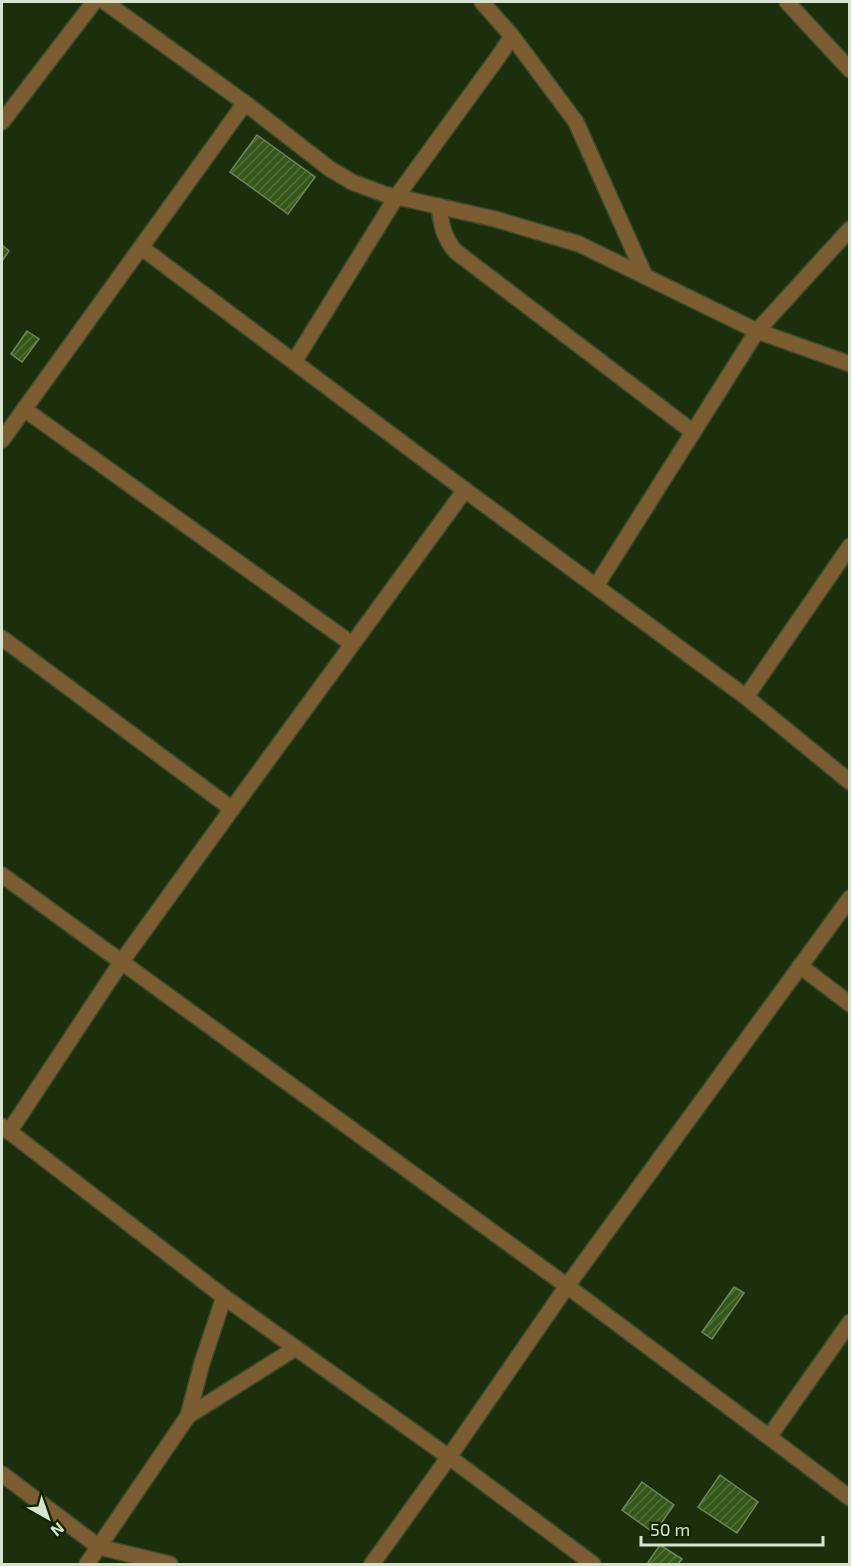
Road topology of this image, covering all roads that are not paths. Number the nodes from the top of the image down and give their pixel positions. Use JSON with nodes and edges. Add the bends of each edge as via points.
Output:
{"nodes":[{"id":1,"x":94,"y":2,"type":"edge"},
{"id":2,"x":105,"y":2,"type":"edge"},
{"id":3,"x":482,"y":2,"type":"edge"},
{"id":4,"x":787,"y":2,"type":"edge"},
{"id":5,"x":512,"y":36,"type":"junction"},
{"id":6,"x":849,"y":70,"type":"edge"},
{"id":7,"x":244,"y":104,"type":"junction"},
{"id":8,"x":2,"y":122,"type":"edge"},
{"id":9,"x":397,"y":196,"type":"junction"},
{"id":10,"x":439,"y":206,"type":"junction"},
{"id":11,"x":849,"y":229,"type":"edge"},
{"id":12,"x":142,"y":248,"type":"junction"},
{"id":13,"x":645,"y":276,"type":"junction"},
{"id":14,"x":757,"y":331,"type":"junction"},
{"id":15,"x":294,"y":362,"type":"junction"},
{"id":16,"x":849,"y":364,"type":"edge"},
{"id":17,"x":24,"y":409,"type":"junction"},
{"id":18,"x":693,"y":432,"type":"junction"},
{"id":19,"x":2,"y":440,"type":"edge"},
{"id":20,"x":465,"y":490,"type":"junction"},
{"id":21,"x":849,"y":546,"type":"edge"},
{"id":22,"x":596,"y":586,"type":"junction"},
{"id":23,"x":2,"y":638,"type":"edge"},
{"id":24,"x":352,"y":644,"type":"junction"},
{"id":25,"x":746,"y":697,"type":"junction"},
{"id":26,"x":849,"y":782,"type":"edge"},
{"id":27,"x":232,"y":809,"type":"junction"},
{"id":28,"x":2,"y":875,"type":"edge"},
{"id":29,"x":849,"y":898,"type":"edge"},
{"id":30,"x":122,"y":961,"type":"junction"},
{"id":31,"x":800,"y":966,"type":"junction"},
{"id":32,"x":849,"y":1004,"type":"edge"},
{"id":33,"x":5,"y":1129,"type":"edge"},
{"id":34,"x":567,"y":1286,"type":"junction"},
{"id":35,"x":224,"y":1297,"type":"junction"},
{"id":36,"x":849,"y":1322,"type":"edge"},
{"id":37,"x":296,"y":1348,"type":"junction"},
{"id":38,"x":188,"y":1416,"type":"junction"},
{"id":39,"x":769,"y":1437,"type":"junction"},
{"id":40,"x":449,"y":1457,"type":"junction"},
{"id":41,"x":2,"y":1474,"type":"edge"},
{"id":42,"x":849,"y":1498,"type":"edge"},
{"id":43,"x":99,"y":1547,"type":"junction"},
{"id":44,"x":87,"y":1564,"type":"edge"},
{"id":45,"x":170,"y":1564,"type":"edge"},
{"id":46,"x":372,"y":1564,"type":"edge"},
{"id":47,"x":593,"y":1564,"type":"edge"}],
"edges":[{"from":1,"to":8,"type":"street"},
{"from":2,"to":7,"type":"street"},
{"from":3,"to":5,"type":"street"},
{"from":4,"to":6,"type":"street"},
{"from":5,"to":9,"type":"street"},
{"from":5,"to":13,"type":"street","via":[[580,130]]},
{"from":7,"to":9,"type":"street","via":[[330,169],[375,192]]},
{"from":7,"to":12,"type":"street"},
{"from":9,"to":10,"type":"street"},
{"from":9,"to":15,"type":"street"},
{"from":10,"to":13,"type":"street","via":[[579,244]]},
{"from":10,"to":18,"type":"street","via":[[441,227],[455,251]]},
{"from":11,"to":14,"type":"street"},
{"from":12,"to":15,"type":"street"},
{"from":12,"to":17,"type":"street"},
{"from":13,"to":14,"type":"street"},
{"from":14,"to":16,"type":"street"},
{"from":14,"to":18,"type":"street"},
{"from":15,"to":20,"type":"street"},
{"from":17,"to":19,"type":"street"},
{"from":17,"to":24,"type":"street"},
{"from":18,"to":22,"type":"street"},
{"from":20,"to":22,"type":"street"},
{"from":20,"to":24,"type":"street"},
{"from":21,"to":25,"type":"street"},
{"from":22,"to":25,"type":"street"},
{"from":23,"to":27,"type":"street"},
{"from":24,"to":27,"type":"street"},
{"from":25,"to":26,"type":"street"},
{"from":27,"to":30,"type":"street"},
{"from":28,"to":30,"type":"street"},
{"from":29,"to":31,"type":"street"},
{"from":30,"to":33,"type":"street"},
{"from":30,"to":34,"type":"street"},
{"from":31,"to":32,"type":"street"},
{"from":31,"to":34,"type":"street"},
{"from":33,"to":35,"type":"street"},
{"from":34,"to":39,"type":"street"},
{"from":34,"to":40,"type":"street"},
{"from":35,"to":37,"type":"street"},
{"from":35,"to":38,"type":"street"},
{"from":36,"to":39,"type":"street"},
{"from":37,"to":38,"type":"street"},
{"from":37,"to":40,"type":"street"},
{"from":38,"to":43,"type":"street"},
{"from":39,"to":42,"type":"street"},
{"from":40,"to":46,"type":"street"},
{"from":40,"to":47,"type":"street"},
{"from":41,"to":43,"type":"street"},
{"from":43,"to":44,"type":"street"},
{"from":43,"to":45,"type":"street"}]}
